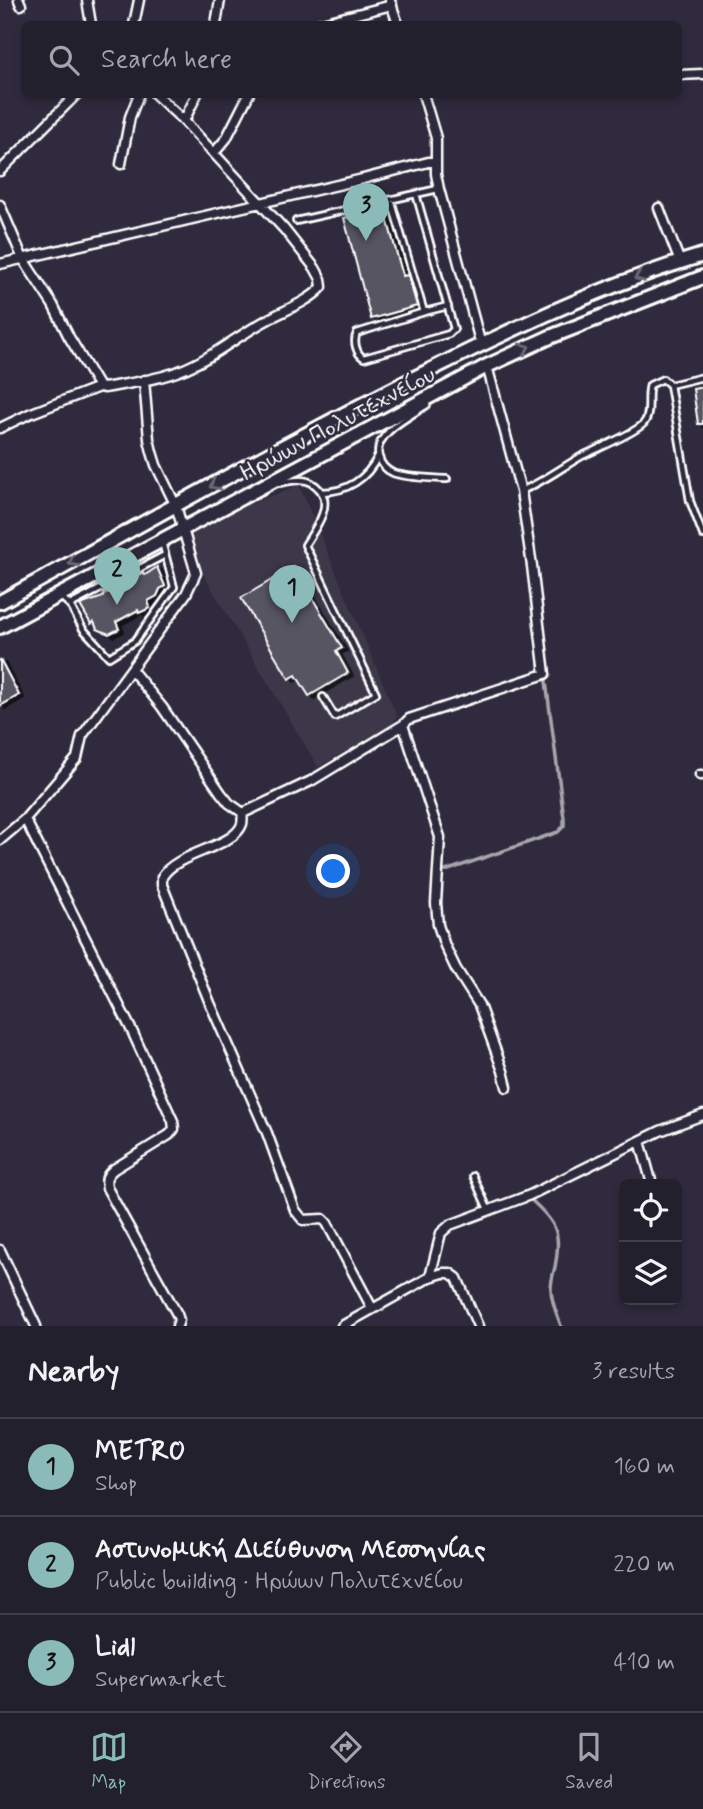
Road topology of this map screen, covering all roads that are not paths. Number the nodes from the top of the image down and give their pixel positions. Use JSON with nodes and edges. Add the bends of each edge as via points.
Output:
{"nodes":[{"id":1,"x":87,"y":0,"type":"edge"},
{"id":2,"x":139,"y":0,"type":"edge"},
{"id":3,"x":220,"y":0,"type":"edge"},
{"id":4,"x":391,"y":2,"type":"edge"},
{"id":5,"x":90,"y":21,"type":"edge"},
{"id":6,"x":135,"y":21,"type":"edge"},
{"id":7,"x":216,"y":21,"type":"edge"},
{"id":8,"x":328,"y":21,"type":"edge"},
{"id":9,"x":397,"y":21,"type":"edge"},
{"id":10,"x":703,"y":74,"type":"edge"},
{"id":11,"x":682,"y":75,"type":"edge"},
{"id":12,"x":73,"y":98,"type":"edge"},
{"id":13,"x":137,"y":98,"type":"edge"},
{"id":14,"x":159,"y":98,"type":"edge"},
{"id":15,"x":195,"y":98,"type":"edge"},
{"id":16,"x":247,"y":98,"type":"edge"},
{"id":17,"x":424,"y":98,"type":"edge"},
{"id":18,"x":184,"y":121,"type":"junction"},
{"id":19,"x":214,"y":153,"type":"junction"},
{"id":20,"x":436,"y":160,"type":"junction"},
{"id":21,"x":121,"y":164,"type":"dead end"},
{"id":22,"x":0,"y":171,"type":"edge"},
{"id":23,"x":439,"y":189,"type":"junction"},
{"id":24,"x":416,"y":194,"type":"junction"},
{"id":25,"x":391,"y":200,"type":"junction"},
{"id":26,"x":259,"y":202,"type":"junction"},
{"id":27,"x":0,"y":205,"type":"edge"},
{"id":28,"x":659,"y":208,"type":"dead end"},
{"id":29,"x":296,"y":221,"type":"dead end"},
{"id":30,"x":703,"y":255,"type":"edge"},
{"id":31,"x":23,"y":259,"type":"junction"},
{"id":32,"x":680,"y":262,"type":"junction"},
{"id":33,"x":0,"y":264,"type":"edge"},
{"id":34,"x":703,"y":277,"type":"edge"},
{"id":35,"x":448,"y":306,"type":"junction"},
{"id":36,"x":424,"y":312,"type":"junction"},
{"id":37,"x":481,"y":345,"type":"junction"},
{"id":38,"x":487,"y":366,"type":"junction"},
{"id":39,"x":467,"y":377,"type":"junction"},
{"id":40,"x":703,"y":377,"type":"edge"},
{"id":41,"x":144,"y":380,"type":"junction"},
{"id":42,"x":670,"y":385,"type":"junction"},
{"id":43,"x":99,"y":387,"type":"junction"},
{"id":44,"x":0,"y":428,"type":"edge"},
{"id":45,"x":378,"y":456,"type":"junction"},
{"id":46,"x":447,"y":479,"type":"dead end"},
{"id":47,"x":264,"y":485,"type":"junction"},
{"id":48,"x":521,"y":491,"type":"junction"},
{"id":49,"x":321,"y":492,"type":"junction"},
{"id":50,"x":176,"y":506,"type":"junction"},
{"id":51,"x":183,"y":528,"type":"junction"},
{"id":52,"x":703,"y":535,"type":"edge"},
{"id":53,"x":161,"y":540,"type":"junction"},
{"id":54,"x":165,"y":555,"type":"junction"},
{"id":55,"x":60,"y":595,"type":"junction"},
{"id":56,"x":0,"y":602,"type":"edge"},
{"id":57,"x":70,"y":605,"type":"junction"},
{"id":58,"x":0,"y":627,"type":"edge"},
{"id":59,"x":131,"y":668,"type":"junction"},
{"id":60,"x":323,"y":697,"type":"dead end"},
{"id":61,"x":403,"y":725,"type":"junction"},
{"id":62,"x":243,"y":813,"type":"junction"},
{"id":63,"x":25,"y":819,"type":"junction"},
{"id":64,"x":0,"y":840,"type":"edge"},
{"id":65,"x":507,"y":1087,"type":"dead end"},
{"id":66,"x":703,"y":1115,"type":"edge"},
{"id":67,"x":640,"y":1142,"type":"junction"},
{"id":68,"x":473,"y":1176,"type":"dead end"},
{"id":69,"x":651,"y":1179,"type":"edge"},
{"id":70,"x":488,"y":1209,"type":"junction"},
{"id":71,"x":0,"y":1250,"type":"edge"},
{"id":72,"x":430,"y":1277,"type":"junction"},
{"id":73,"x":372,"y":1308,"type":"junction"},
{"id":74,"x":36,"y":1326,"type":"edge"},
{"id":75,"x":177,"y":1326,"type":"edge"},
{"id":76,"x":342,"y":1326,"type":"edge"},
{"id":77,"x":478,"y":1326,"type":"edge"}],
"edges":[{"from":1,"to":5,"type":"street"},
{"from":2,"to":6,"type":"street"},
{"from":3,"to":7,"type":"street"},
{"from":4,"to":8,"type":"street"},
{"from":4,"to":9,"type":"street"},
{"from":10,"to":11,"type":"street"},
{"from":12,"to":22,"type":"street"},
{"from":13,"to":21,"type":"street"},
{"from":14,"to":18,"type":"street"},
{"from":15,"to":18,"type":"street"},
{"from":16,"to":19,"type":"street"},
{"from":17,"to":20,"type":"street","via":[[436,138]]},
{"from":18,"to":19,"type":"street"},
{"from":19,"to":26,"type":"street"},
{"from":20,"to":23,"type":"street"},
{"from":20,"to":26,"type":"street"},
{"from":23,"to":24,"type":"lane"},
{"from":23,"to":37,"type":"street"},
{"from":24,"to":25,"type":"lane"},
{"from":24,"to":35,"type":"lane"},
{"from":25,"to":29,"type":"lane"},
{"from":25,"to":36,"type":"lane"},
{"from":26,"to":31,"type":"street"},
{"from":26,"to":41,"type":"street","via":[[311,262],[321,289],[202,360]]},
{"from":27,"to":31,"type":"street"},
{"from":28,"to":32,"type":"street"},
{"from":30,"to":32,"type":"main road","name":"Ηρώων Πολυτεχνείου"},
{"from":31,"to":33,"type":"street"},
{"from":31,"to":43,"type":"street"},
{"from":32,"to":37,"type":"main road","name":"Ηρώων Πολυτεχνείου","one_way":true},
{"from":38,"to":34,"type":"main road","name":"Ηρώων Πολυτεχνείου","one_way":true},
{"from":35,"to":36,"type":"lane"},
{"from":35,"to":36,"type":"lane","via":[[454,329],[449,334],[360,357],[357,333]]},
{"from":37,"to":50,"type":"main road","name":"Ηρώων Πολυτεχνείου","one_way":true},
{"from":38,"to":39,"type":"main road","name":"Ηρώων Πολυτεχνείου"},
{"from":38,"to":48,"type":"street"},
{"from":39,"to":45,"type":"lane","via":[[384,435]]},
{"from":39,"to":47,"type":"main road","name":"Ηρώων Πολυτεχνείου"},
{"from":40,"to":42,"type":"lane"},
{"from":41,"to":43,"type":"street"},
{"from":41,"to":50,"type":"street","via":[[152,452]]},
{"from":42,"to":48,"type":"lane","via":[[663,379],[650,385],[644,423]]},
{"from":42,"to":52,"type":"lane","via":[[690,501]]},
{"from":43,"to":44,"type":"street"},
{"from":45,"to":46,"type":"lane","via":[[393,473]]},
{"from":45,"to":49,"type":"lane","via":[[356,482],[341,490]]},
{"from":47,"to":49,"type":"lane","via":[[305,481]]},
{"from":47,"to":51,"type":"main road","name":"Ηρώων Πολυτεχνείου"},
{"from":48,"to":61,"type":"street","via":[[545,674],[409,719]]},
{"from":49,"to":60,"type":"lane","via":[[323,512],[305,545],[376,693],[335,717]]},
{"from":50,"to":51,"type":"street"},
{"from":50,"to":56,"type":"main road","name":"Ηρώων Πολυτεχνείου","one_way":true},
{"from":51,"to":53,"type":"main road","name":"Ηρώων Πολυτεχνείου"},
{"from":51,"to":59,"type":"street","via":[[197,573]]},
{"from":53,"to":54,"type":"lane"},
{"from":53,"to":55,"type":"main road","name":"Ηρώων Πολυτεχνείου"},
{"from":54,"to":57,"type":"lane"},
{"from":54,"to":57,"type":"lane","via":[[174,587],[135,641],[110,657],[83,629]]},
{"from":55,"to":57,"type":"lane"},
{"from":55,"to":58,"type":"main road","name":"Ηρώων Πολυτεχνείου"},
{"from":59,"to":62,"type":"street","via":[[221,793]]},
{"from":59,"to":63,"type":"street","via":[[82,736],[77,758]]},
{"from":61,"to":62,"type":"street","via":[[311,781]]},
{"from":61,"to":65,"type":"street","via":[[440,837],[438,925],[456,969],[479,1005]]},
{"from":62,"to":73,"type":"street","via":[[242,826],[235,833],[171,866],[162,885],[295,1210],[303,1220],[327,1223]]},
{"from":63,"to":64,"type":"street"},
{"from":63,"to":75,"type":"street","via":[[173,1121],[169,1135],[114,1169],[105,1180],[177,1314]]},
{"from":66,"to":67,"type":"street"},
{"from":67,"to":69,"type":"street"},
{"from":67,"to":70,"type":"street"},
{"from":68,"to":70,"type":"lane"},
{"from":70,"to":72,"type":"street","via":[[441,1233]]},
{"from":71,"to":74,"type":"street"},
{"from":72,"to":73,"type":"street"},
{"from":72,"to":77,"type":"street","via":[[450,1273],[457,1278]]},
{"from":73,"to":76,"type":"street"}]}
